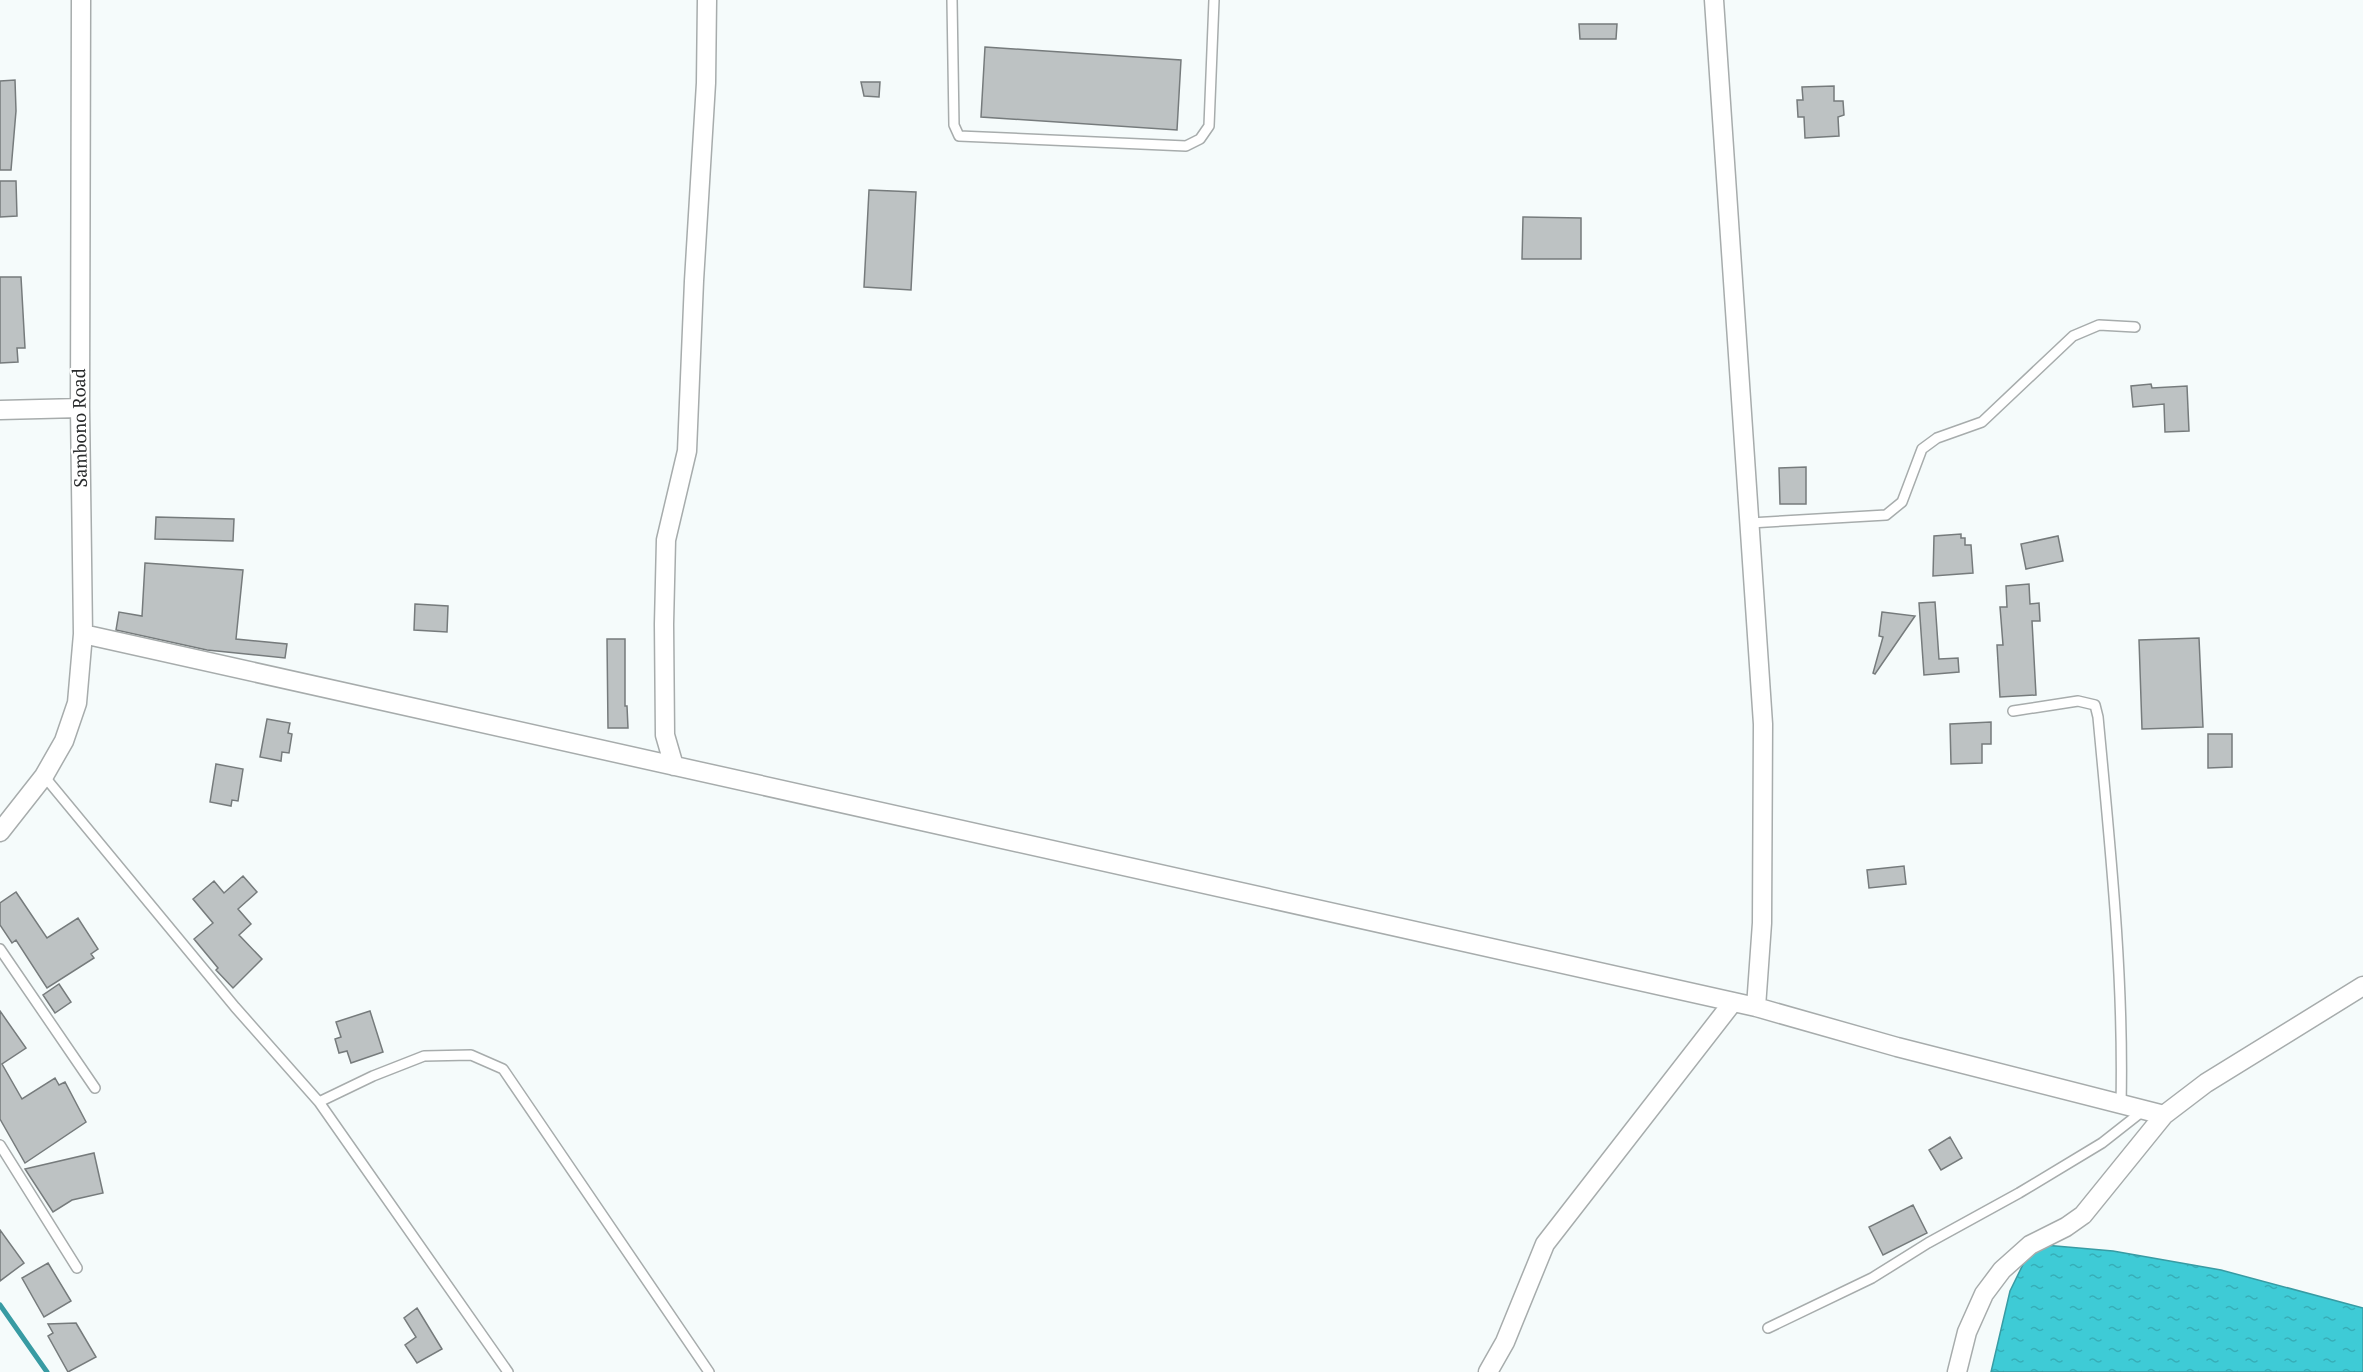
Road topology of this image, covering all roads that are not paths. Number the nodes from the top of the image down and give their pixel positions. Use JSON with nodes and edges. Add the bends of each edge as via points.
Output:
{"nodes":[{"id":1,"x":81,"y":0,"type":"edge"},
{"id":2,"x":707,"y":0,"type":"edge"},
{"id":3,"x":952,"y":0,"type":"edge"},
{"id":4,"x":1214,"y":0,"type":"edge"},
{"id":5,"x":1714,"y":0,"type":"edge"},
{"id":6,"x":2134,"y":327,"type":"dead end"},
{"id":7,"x":80,"y":408,"type":"junction"},
{"id":8,"x":0,"y":410,"type":"edge"},
{"id":9,"x":1750,"y":523,"type":"junction"},
{"id":10,"x":83,"y":634,"type":"junction"},
{"id":11,"x":2013,"y":711,"type":"dead end"},
{"id":12,"x":674,"y":766,"type":"junction"},
{"id":13,"x":44,"y":776,"type":"junction"},
{"id":14,"x":0,"y":832,"type":"edge"},
{"id":15,"x":0,"y":949,"type":"edge"},
{"id":16,"x":2363,"y":986,"type":"edge"},
{"id":17,"x":1733,"y":1002,"type":"junction"},
{"id":18,"x":1756,"y":1007,"type":"junction"},
{"id":19,"x":95,"y":1088,"type":"dead end"},
{"id":20,"x":319,"y":1102,"type":"junction"},
{"id":21,"x":2121,"y":1105,"type":"junction"},
{"id":22,"x":2144,"y":1110,"type":"junction"},
{"id":23,"x":2164,"y":1115,"type":"junction"},
{"id":24,"x":0,"y":1145,"type":"edge"},
{"id":25,"x":77,"y":1268,"type":"dead end"},
{"id":26,"x":1768,"y":1328,"type":"dead end"},
{"id":27,"x":508,"y":1372,"type":"edge"},
{"id":28,"x":709,"y":1372,"type":"edge"},
{"id":29,"x":1488,"y":1372,"type":"edge"},
{"id":30,"x":1957,"y":1372,"type":"edge"}],
"edges":[{"from":1,"to":7,"type":"street","name":"Sambono Road"},
{"from":2,"to":12,"type":"street","via":[[687,451],[666,540],[665,735]]},
{"from":3,"to":4,"type":"lane","via":[[954,125],[959,136],[1186,146],[1200,139],[1209,126]]},
{"from":5,"to":9,"type":"street"},
{"from":6,"to":9,"type":"lane","via":[[2099,325],[2073,336],[1982,422],[1937,438],[1922,449],[1902,502],[1886,515]]},
{"from":7,"to":8,"type":"street"},
{"from":7,"to":10,"type":"street","name":"Sambono Road"},
{"from":9,"to":18,"type":"street","via":[[1763,724],[1762,923]]},
{"from":10,"to":12,"type":"street"},
{"from":10,"to":13,"type":"street","name":"Sambono Road","via":[[77,703],[64,741]]},
{"from":11,"to":21,"type":"lane","via":[[2078,701],[2095,705],[2115,899],[2122,1016]]},
{"from":12,"to":17,"type":"street"},
{"from":13,"to":14,"type":"street","name":"Sambono Road"},
{"from":13,"to":20,"type":"lane","via":[[235,1008]]},
{"from":15,"to":19,"type":"lane"},
{"from":16,"to":23,"type":"street","via":[[2206,1083]]},
{"from":17,"to":18,"type":"street"},
{"from":17,"to":29,"type":"street","via":[[1545,1244],[1505,1342]]},
{"from":18,"to":21,"type":"street"},
{"from":20,"to":27,"type":"lane"},
{"from":20,"to":28,"type":"lane","via":[[424,1056],[471,1055],[503,1069]]},
{"from":21,"to":22,"type":"street"},
{"from":22,"to":23,"type":"street"},
{"from":22,"to":26,"type":"lane","via":[[2102,1143],[2019,1193],[1872,1278]]},
{"from":23,"to":30,"type":"street","via":[[2084,1215],[2030,1245],[2002,1270],[1984,1294],[1971,1322]]},
{"from":24,"to":25,"type":"lane"}]}
